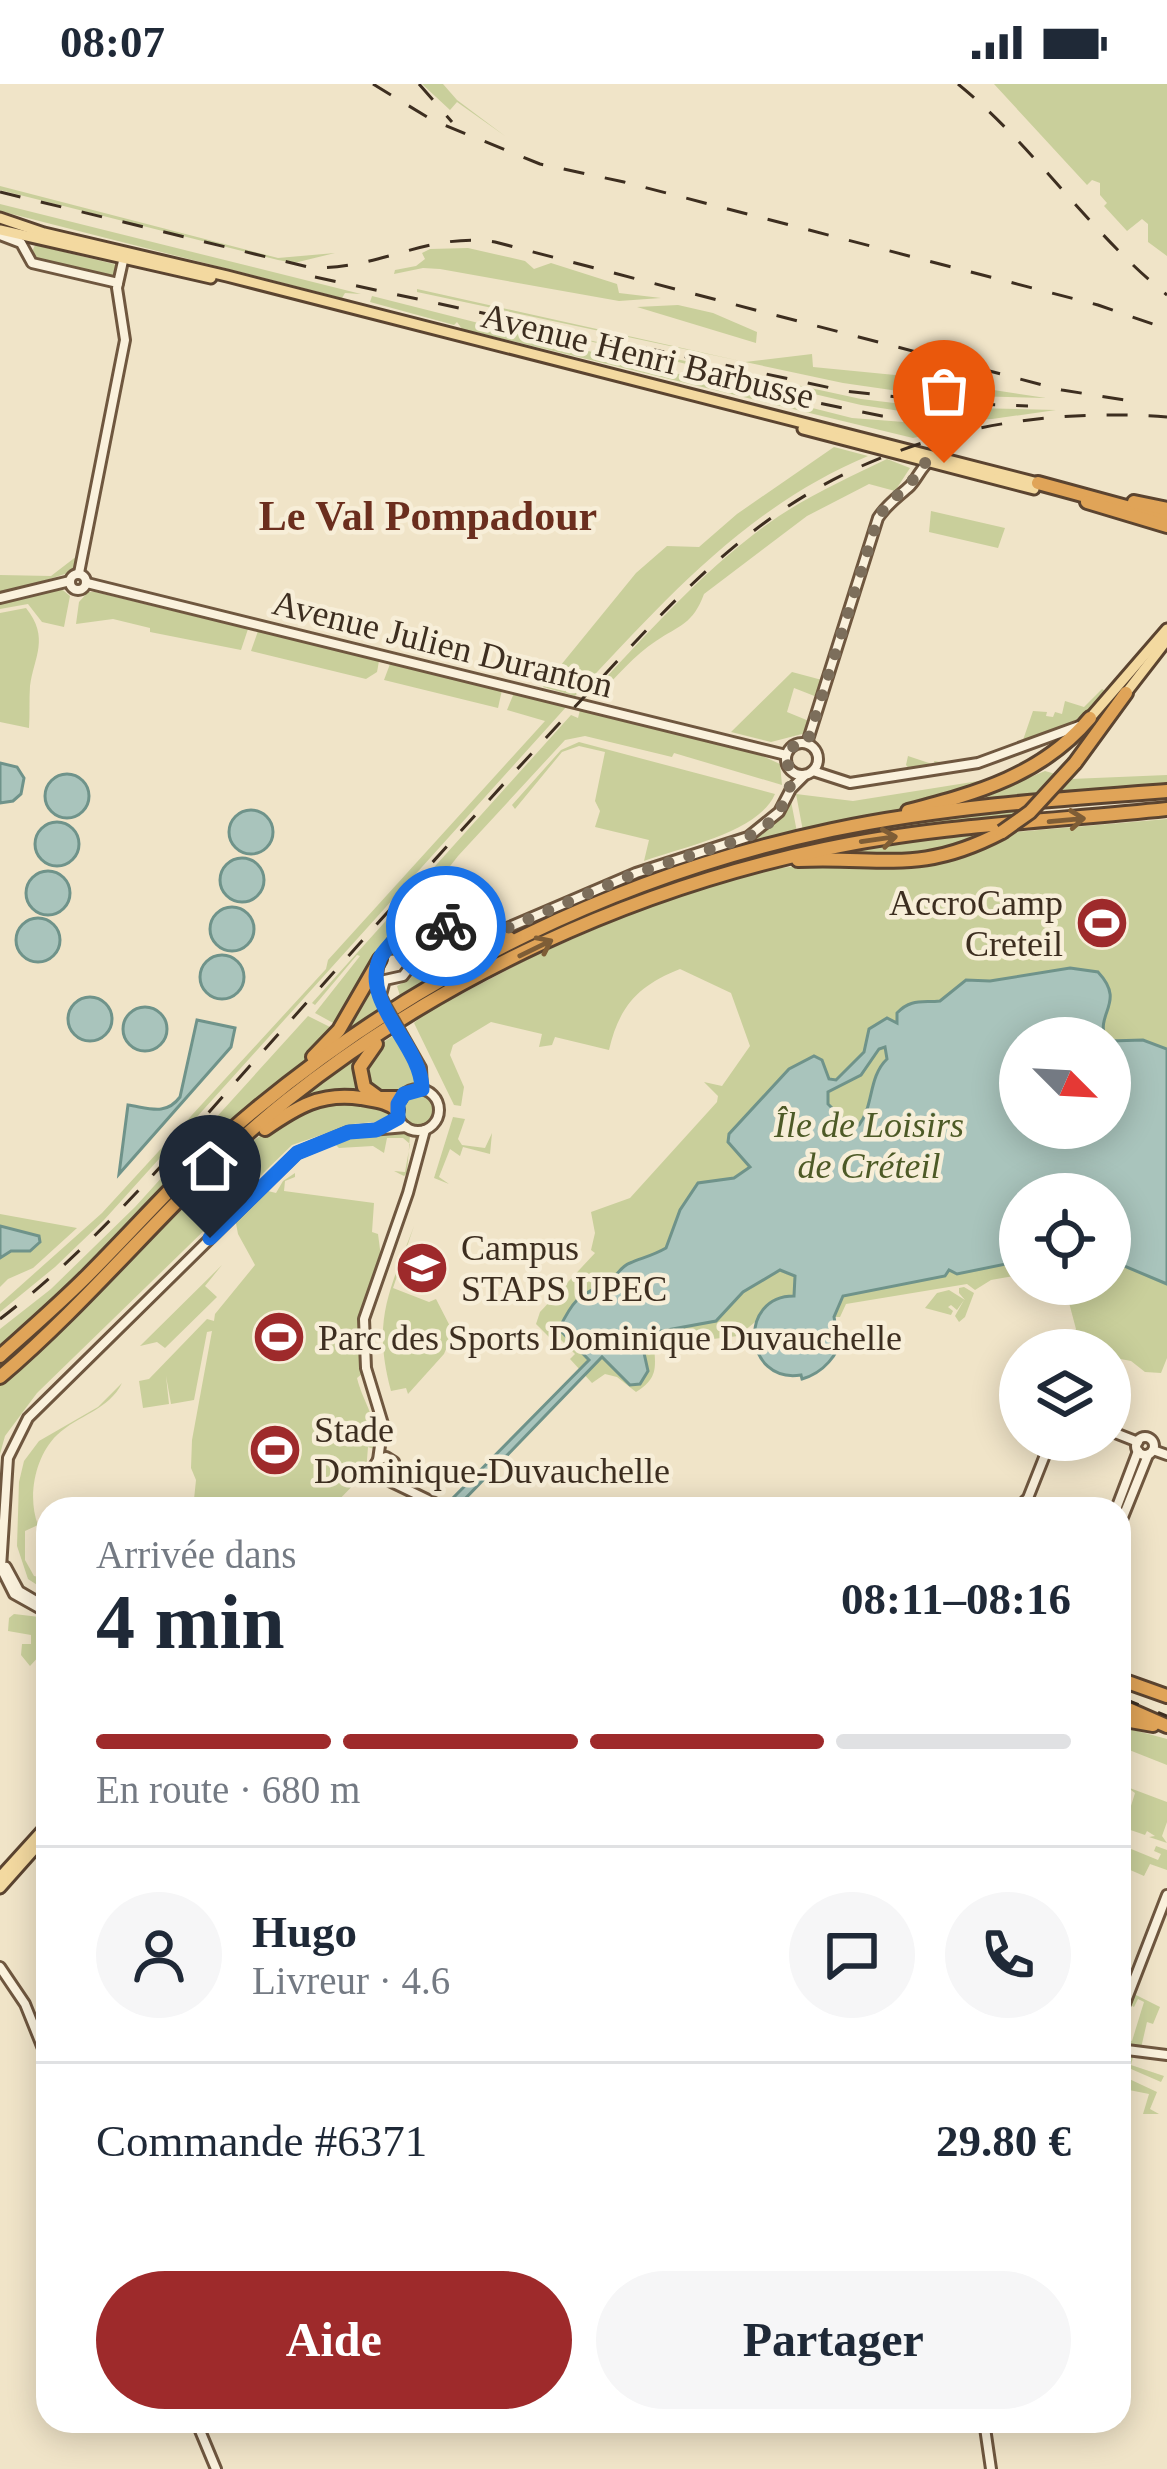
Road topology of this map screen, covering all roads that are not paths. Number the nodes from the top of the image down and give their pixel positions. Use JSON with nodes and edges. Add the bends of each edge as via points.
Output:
{"nodes":[{"id":1,"x":0,"y":218,"type":"edge"},
{"id":2,"x":0,"y":232,"type":"edge"},
{"id":3,"x":39,"y":235,"type":"junction"},
{"id":4,"x":26,"y":250,"type":"junction"},
{"id":5,"x":123,"y":261,"type":"junction"},
{"id":6,"x":118,"y":283,"type":"junction"},
{"id":7,"x":245,"y":283,"type":"junction"},
{"id":8,"x":388,"y":321,"type":"junction"},
{"id":9,"x":957,"y":462,"type":"junction"},
{"id":10,"x":924,"y":463,"type":"junction"},
{"id":11,"x":1036,"y":486,"type":"junction"},
{"id":12,"x":1088,"y":502,"type":"junction"},
{"id":13,"x":1116,"y":502,"type":"junction"},
{"id":14,"x":1144,"y":511,"type":"junction"},
{"id":15,"x":1167,"y":518,"type":"edge"},
{"id":16,"x":80,"y":573,"type":"junction"},
{"id":17,"x":70,"y":580,"type":"junction"},
{"id":18,"x":87,"y":583,"type":"junction"},
{"id":19,"x":0,"y":598,"type":"edge"},
{"id":20,"x":1167,"y":629,"type":"edge"},
{"id":21,"x":1167,"y":640,"type":"edge"},
{"id":22,"x":1126,"y":693,"type":"joint"},
{"id":23,"x":1090,"y":718,"type":"junction"},
{"id":24,"x":807,"y":743,"type":"junction"},
{"id":25,"x":786,"y":755,"type":"junction"},
{"id":26,"x":818,"y":759,"type":"junction"},
{"id":27,"x":790,"y":771,"type":"junction"},
{"id":28,"x":809,"y":773,"type":"junction"},
{"id":29,"x":829,"y":775,"type":"junction"},
{"id":30,"x":790,"y":790,"type":"junction"},
{"id":31,"x":1167,"y":793,"type":"edge"},
{"id":32,"x":1167,"y":812,"type":"edge"},
{"id":33,"x":855,"y":826,"type":"junction"},
{"id":34,"x":755,"y":865,"type":"junction"},
{"id":35,"x":440,"y":924,"type":"junction"},
{"id":36,"x":527,"y":933,"type":"junction"},
{"id":37,"x":383,"y":954,"type":"junction"},
{"id":38,"x":409,"y":957,"type":"junction"},
{"id":39,"x":383,"y":1000,"type":"junction"},
{"id":40,"x":399,"y":1029,"type":"junction"},
{"id":41,"x":294,"y":1078,"type":"junction"},
{"id":42,"x":422,"y":1089,"type":"junction"},
{"id":43,"x":398,"y":1108,"type":"junction"},
{"id":44,"x":410,"y":1129,"type":"junction"},
{"id":45,"x":376,"y":1130,"type":"junction"},
{"id":46,"x":425,"y":1130,"type":"junction"},
{"id":47,"x":229,"y":1153,"type":"junction"},
{"id":48,"x":413,"y":1174,"type":"junction"},
{"id":49,"x":0,"y":1356,"type":"edge"},
{"id":50,"x":0,"y":1377,"type":"edge"},
{"id":51,"x":1131,"y":1443,"type":"edge"},
{"id":52,"x":1144,"y":1450,"type":"junction"},
{"id":53,"x":1167,"y":1455,"type":"edge"},
{"id":54,"x":1043,"y":1461,"type":"edge"},
{"id":55,"x":416,"y":1497,"type":"edge"},
{"id":56,"x":1028,"y":1497,"type":"edge"},
{"id":57,"x":1122,"y":1497,"type":"edge"},
{"id":58,"x":1129,"y":1497,"type":"edge"},
{"id":59,"x":2,"y":1548,"type":"edge"},
{"id":60,"x":36,"y":1604,"type":"edge"},
{"id":61,"x":1131,"y":1683,"type":"edge"},
{"id":62,"x":1167,"y":1696,"type":"edge"},
{"id":63,"x":1131,"y":1710,"type":"edge"},
{"id":64,"x":1131,"y":1721,"type":"edge"},
{"id":65,"x":1166,"y":1725,"type":"edge"},
{"id":66,"x":36,"y":1837,"type":"edge"},
{"id":67,"x":36,"y":1848,"type":"edge"},
{"id":68,"x":0,"y":1877,"type":"edge"},
{"id":69,"x":0,"y":1888,"type":"edge"},
{"id":70,"x":1167,"y":1895,"type":"edge"},
{"id":71,"x":0,"y":1964,"type":"edge"},
{"id":72,"x":1131,"y":1988,"type":"edge"},
{"id":73,"x":36,"y":2031,"type":"edge"},
{"id":74,"x":1131,"y":2050,"type":"edge"},
{"id":75,"x":1167,"y":2055,"type":"edge"},
{"id":76,"x":201,"y":2433,"type":"edge"},
{"id":77,"x":986,"y":2433,"type":"edge"},
{"id":78,"x":216,"y":2469,"type":"edge"},
{"id":79,"x":992,"y":2469,"type":"edge"}],
"edges":[{"from":1,"to":3,"type":"main road"},
{"from":2,"to":3,"type":"main road"},
{"from":2,"to":4,"type":"main road"},
{"from":3,"to":4,"type":"main road"},
{"from":3,"to":5,"type":"main road"},
{"from":3,"to":7,"type":"main road"},
{"from":4,"to":6,"type":"main road","via":[[34,264]]},
{"from":5,"to":6,"type":"main road"},
{"from":5,"to":7,"type":"main road"},
{"from":6,"to":16,"type":"main road","via":[[125,340]]},
{"from":7,"to":8,"type":"main road","name":"Avenue Henri Barbusse"},
{"from":8,"to":9,"type":"main road","name":"Avenue Henri Barbusse"},
{"from":8,"to":10,"type":"main road","name":"Avenue Henri Barbusse"},
{"from":9,"to":10,"type":"main road"},
{"from":9,"to":11,"type":"main road","name":"Avenue Henri Barbusse"},
{"from":10,"to":11,"type":"main road","name":"Avenue Henri Barbusse"},
{"from":10,"to":24,"type":"main road","via":[[878,518]]},
{"from":11,"to":12,"type":"highway"},
{"from":11,"to":13,"type":"highway"},
{"from":12,"to":14,"type":"highway"},
{"from":12,"to":15,"type":"highway"},
{"from":13,"to":14,"type":"highway"},
{"from":13,"to":15,"type":"highway"},
{"from":14,"to":15,"type":"highway"},
{"from":16,"to":17,"type":"main road"},
{"from":16,"to":18,"type":"main road"},
{"from":17,"to":18,"type":"main road","name":"Avenue Julien Duranton","via":[[76,590]]},
{"from":17,"to":19,"type":"main road"},
{"from":18,"to":25,"type":"main road","name":"Avenue Julien Duranton"},
{"from":20,"to":23,"type":"main road"},
{"from":21,"to":22,"type":"main road"},
{"from":22,"to":34,"type":"highway","bridge":true,"via":[[1030,812],[981,843],[929,860]]},
{"from":23,"to":29,"type":"main road","via":[[994,759],[850,783]]},
{"from":23,"to":33,"type":"highway","via":[[1063,746],[1004,782]]},
{"from":24,"to":25,"type":"main road"},
{"from":24,"to":26,"type":"main road"},
{"from":25,"to":27,"type":"main road"},
{"from":26,"to":28,"type":"main road"},
{"from":26,"to":29,"type":"main road"},
{"from":27,"to":28,"type":"main road"},
{"from":27,"to":30,"type":"main road"},
{"from":28,"to":29,"type":"main road"},
{"from":28,"to":30,"type":"main road"},
{"from":30,"to":35,"type":"main road","via":[[779,812],[748,837],[636,873],[498,932]]},
{"from":31,"to":33,"type":"highway"},
{"from":34,"to":32,"type":"highway","one_way":true,"via":[[933,832]]},
{"from":33,"to":36,"type":"highway","via":[[683,870]]},
{"from":40,"to":34,"type":"highway","one_way":true,"via":[[573,930]]},
{"from":35,"to":37,"type":"main road","via":[[409,921]]},
{"from":35,"to":38,"type":"main road","via":[[412,931]]},
{"from":36,"to":38,"type":"highway"},
{"from":36,"to":41,"type":"highway","via":[[406,1001]]},
{"from":37,"to":38,"type":"main road","via":[[398,948]]},
{"from":37,"to":39,"type":"main road"},
{"from":37,"to":41,"type":"highway","via":[[339,1030]]},
{"from":38,"to":39,"type":"main road","via":[[403,976],[385,980]]},
{"from":39,"to":40,"type":"main road","bridge":true},
{"from":40,"to":42,"type":"main road","via":[[421,1068]]},
{"from":40,"to":43,"type":"highway","via":[[364,1057],[361,1078],[370,1094]]},
{"from":40,"to":47,"type":"highway","via":[[286,1100]]},
{"from":41,"to":49,"type":"highway"},
{"from":42,"to":43,"type":"main road","via":[[410,1090]]},
{"from":42,"to":46,"type":"main road","via":[[439,1111]]},
{"from":43,"to":44,"type":"main road"},
{"from":43,"to":45,"type":"main road"},
{"from":43,"to":47,"type":"highway","via":[[327,1096]]},
{"from":44,"to":45,"type":"main road"},
{"from":44,"to":46,"type":"main road"},
{"from":44,"to":48,"type":"main road"},
{"from":45,"to":59,"type":"main road","via":[[349,1132],[288,1160],[28,1418],[8,1458]]},
{"from":46,"to":48,"type":"main road"},
{"from":47,"to":50,"type":"highway"},
{"from":48,"to":55,"type":"main road","via":[[364,1319],[364,1353],[381,1411],[383,1468]]},
{"from":51,"to":52,"type":"main road"},
{"from":52,"to":53,"type":"main road"},
{"from":52,"to":57,"type":"main road"},
{"from":52,"to":58,"type":"main road"},
{"from":54,"to":56,"type":"main road"},
{"from":59,"to":60,"type":"main road","via":[[17,1592]]},
{"from":61,"to":62,"type":"highway"},
{"from":63,"to":65,"type":"highway"},
{"from":64,"to":65,"type":"highway"},
{"from":66,"to":68,"type":"main road"},
{"from":67,"to":69,"type":"main road"},
{"from":70,"to":72,"type":"main road"},
{"from":71,"to":73,"type":"main road","via":[[15,1977]]},
{"from":74,"to":75,"type":"main road"},
{"from":76,"to":78,"type":"main road"},
{"from":77,"to":79,"type":"main road"}]}
